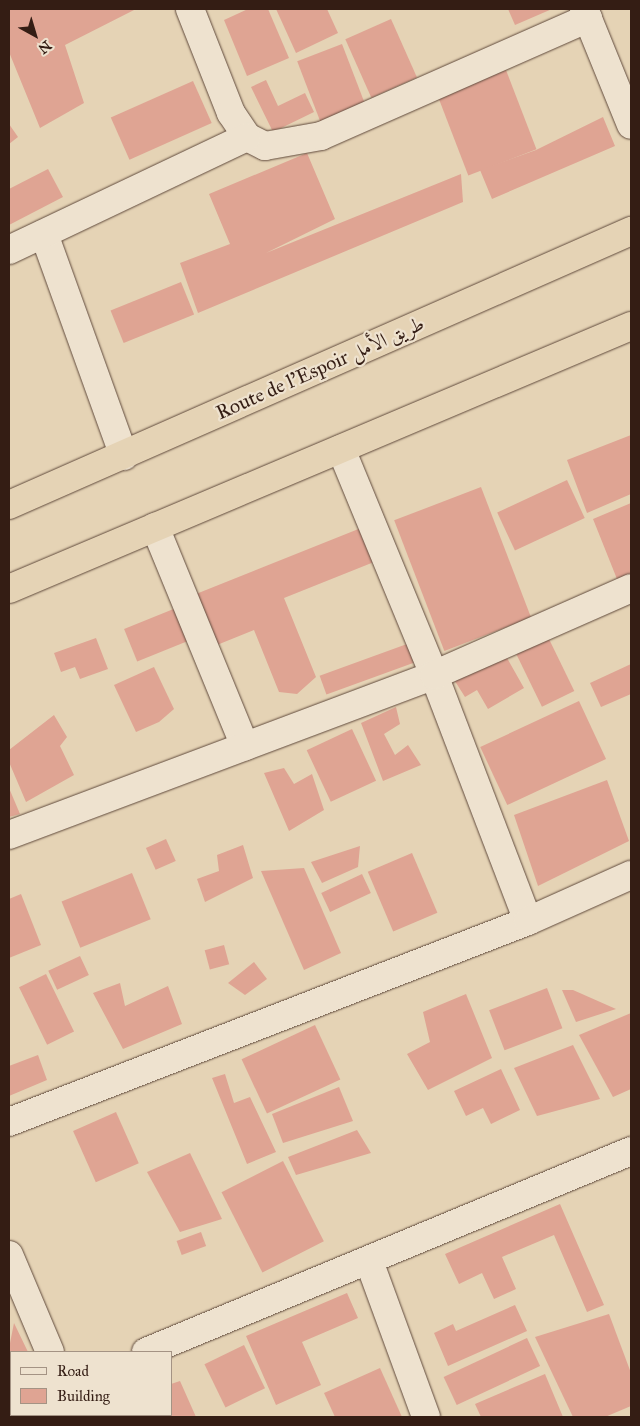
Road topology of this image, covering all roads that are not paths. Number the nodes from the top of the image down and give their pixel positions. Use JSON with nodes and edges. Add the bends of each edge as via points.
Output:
{"nodes":[{"id":1,"x":190,"y":9,"type":"edge"},
{"id":2,"x":586,"y":13,"type":"edge"},
{"id":3,"x":631,"y":125,"type":"edge"},
{"id":4,"x":247,"y":137,"type":"junction"},
{"id":5,"x":631,"y":231,"type":"edge"},
{"id":6,"x":44,"y":234,"type":"junction"},
{"id":7,"x":9,"y":250,"type":"edge"},
{"id":8,"x":631,"y":326,"type":"edge"},
{"id":9,"x":341,"y":449,"type":"junction"},
{"id":10,"x":124,"y":456,"type":"junction"},
{"id":11,"x":9,"y":506,"type":"edge"},
{"id":12,"x":154,"y":527,"type":"junction"},
{"id":13,"x":631,"y":588,"type":"edge"},
{"id":14,"x":9,"y":589,"type":"edge"},
{"id":15,"x":434,"y":675,"type":"junction"},
{"id":16,"x":245,"y":746,"type":"junction"},
{"id":17,"x":9,"y":835,"type":"edge"},
{"id":18,"x":631,"y":875,"type":"edge"},
{"id":19,"x":528,"y":921,"type":"junction"},
{"id":20,"x":9,"y":1122,"type":"edge"},
{"id":21,"x":631,"y":1151,"type":"edge"},
{"id":22,"x":9,"y":1256,"type":"edge"},
{"id":23,"x":369,"y":1262,"type":"junction"},
{"id":24,"x":50,"y":1351,"type":"edge"},
{"id":25,"x":148,"y":1351,"type":"edge"},
{"id":26,"x":426,"y":1417,"type":"edge"}],
"edges":[{"from":1,"to":4,"type":"street","via":[[215,78]]},
{"from":2,"to":3,"type":"street"},
{"from":2,"to":4,"type":"street","via":[[321,136],[265,146]]},
{"from":4,"to":6,"type":"street"},
{"from":5,"to":10,"type":"highway","name":"Route de l’Espoir طريق الأمل","via":[[516,279]]},
{"from":6,"to":7,"type":"street"},
{"from":6,"to":10,"type":"street"},
{"from":8,"to":9,"type":"highway"},
{"from":9,"to":12,"type":"highway"},
{"from":9,"to":15,"type":"street"},
{"from":10,"to":11,"type":"highway","name":"Route de l’Espoir طريق الأمل"},
{"from":12,"to":14,"type":"highway"},
{"from":12,"to":16,"type":"street"},
{"from":13,"to":15,"type":"street"},
{"from":15,"to":16,"type":"street"},
{"from":15,"to":19,"type":"street"},
{"from":16,"to":17,"type":"street"},
{"from":18,"to":19,"type":"street"},
{"from":19,"to":20,"type":"street"},
{"from":21,"to":23,"type":"street"},
{"from":22,"to":24,"type":"street"},
{"from":23,"to":25,"type":"street"},
{"from":23,"to":26,"type":"street"}]}
